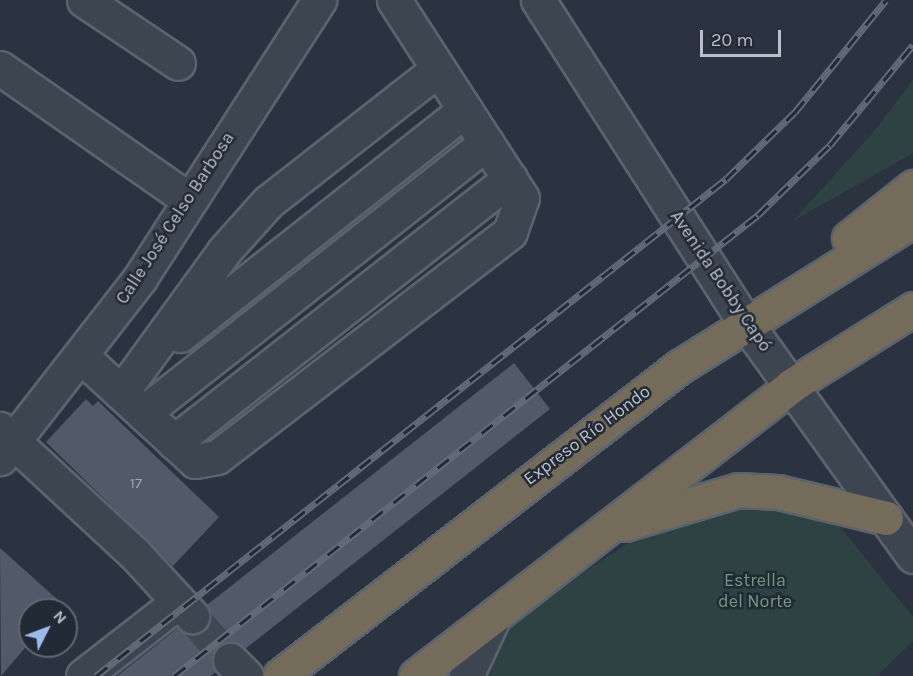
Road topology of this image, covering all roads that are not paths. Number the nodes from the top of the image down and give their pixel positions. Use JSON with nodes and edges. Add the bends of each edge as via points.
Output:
{"nodes":[{"id":1,"x":84,"y":0,"type":"edge"},
{"id":2,"x":319,"y":0,"type":"edge"},
{"id":3,"x":394,"y":0,"type":"edge"},
{"id":4,"x":538,"y":0,"type":"edge"},
{"id":5,"x":178,"y":63,"type":"dead end"},
{"id":6,"x":0,"y":68,"type":"edge"},
{"id":7,"x":438,"y":69,"type":"junction"},
{"id":8,"x":465,"y":110,"type":"junction"},
{"id":9,"x":486,"y":143,"type":"junction"},
{"id":10,"x":510,"y":179,"type":"junction"},
{"id":11,"x":913,"y":187,"type":"edge"},
{"id":12,"x":188,"y":199,"type":"junction"},
{"id":13,"x":913,"y":220,"type":"edge"},
{"id":14,"x":913,"y":309,"type":"edge"},
{"id":15,"x":745,"y":322,"type":"junction"},
{"id":16,"x":81,"y":356,"type":"junction"},
{"id":17,"x":792,"y":385,"type":"junction"},
{"id":18,"x":132,"y":403,"type":"junction"},
{"id":19,"x":174,"y":442,"type":"junction"},
{"id":20,"x":5,"y":443,"type":"edge"},
{"id":21,"x":886,"y":518,"type":"junction"},
{"id":22,"x":606,"y":530,"type":"junction"},
{"id":23,"x":913,"y":556,"type":"edge"},
{"id":24,"x":494,"y":616,"type":"junction"},
{"id":25,"x":83,"y":676,"type":"edge"},
{"id":26,"x":280,"y":676,"type":"edge"},
{"id":27,"x":416,"y":676,"type":"edge"},
{"id":28,"x":466,"y":676,"type":"edge"}],
"edges":[{"from":1,"to":5,"type":"street"},
{"from":2,"to":12,"type":"street","name":"Calle José Celso Barbosa"},
{"from":3,"to":7,"type":"street"},
{"from":4,"to":15,"type":"street","name":"Avenida Bobby Capó"},
{"from":6,"to":12,"type":"street"},
{"from":7,"to":8,"type":"street"},
{"from":7,"to":18,"type":"street","via":[[267,202],[224,251]]},
{"from":8,"to":9,"type":"street"},
{"from":8,"to":18,"type":"street","via":[[213,307]]},
{"from":9,"to":10,"type":"street"},
{"from":9,"to":18,"type":"street"},
{"from":10,"to":19,"type":"street"},
{"from":10,"to":19,"type":"street","via":[[522,198],[510,232],[217,458],[195,461]]},
{"from":11,"to":15,"type":"highway"},
{"from":12,"to":16,"type":"street","name":"Calle José Celso Barbosa","via":[[140,278]]},
{"from":13,"to":15,"type":"highway","name":"Expreso Río Hondo"},
{"from":14,"to":17,"type":"highway"},
{"from":15,"to":17,"type":"street","name":"Avenida Bobby Capó"},
{"from":15,"to":26,"type":"highway","name":"Expreso Río Hondo","via":[[516,488]]},
{"from":16,"to":18,"type":"street"},
{"from":16,"to":20,"type":"street","name":"Calle José Celso Barbosa"},
{"from":17,"to":21,"type":"street","name":"Avenida Bobby Capó"},
{"from":17,"to":22,"type":"highway"},
{"from":18,"to":19,"type":"street"},
{"from":20,"to":25,"type":"street","via":[[185,609]]},
{"from":21,"to":22,"type":"highway","via":[[778,492],[738,490]]},
{"from":21,"to":23,"type":"street","name":"Avenida Bobby Capó"},
{"from":22,"to":24,"type":"highway"},
{"from":24,"to":27,"type":"highway"},
{"from":24,"to":28,"type":"street"}]}
